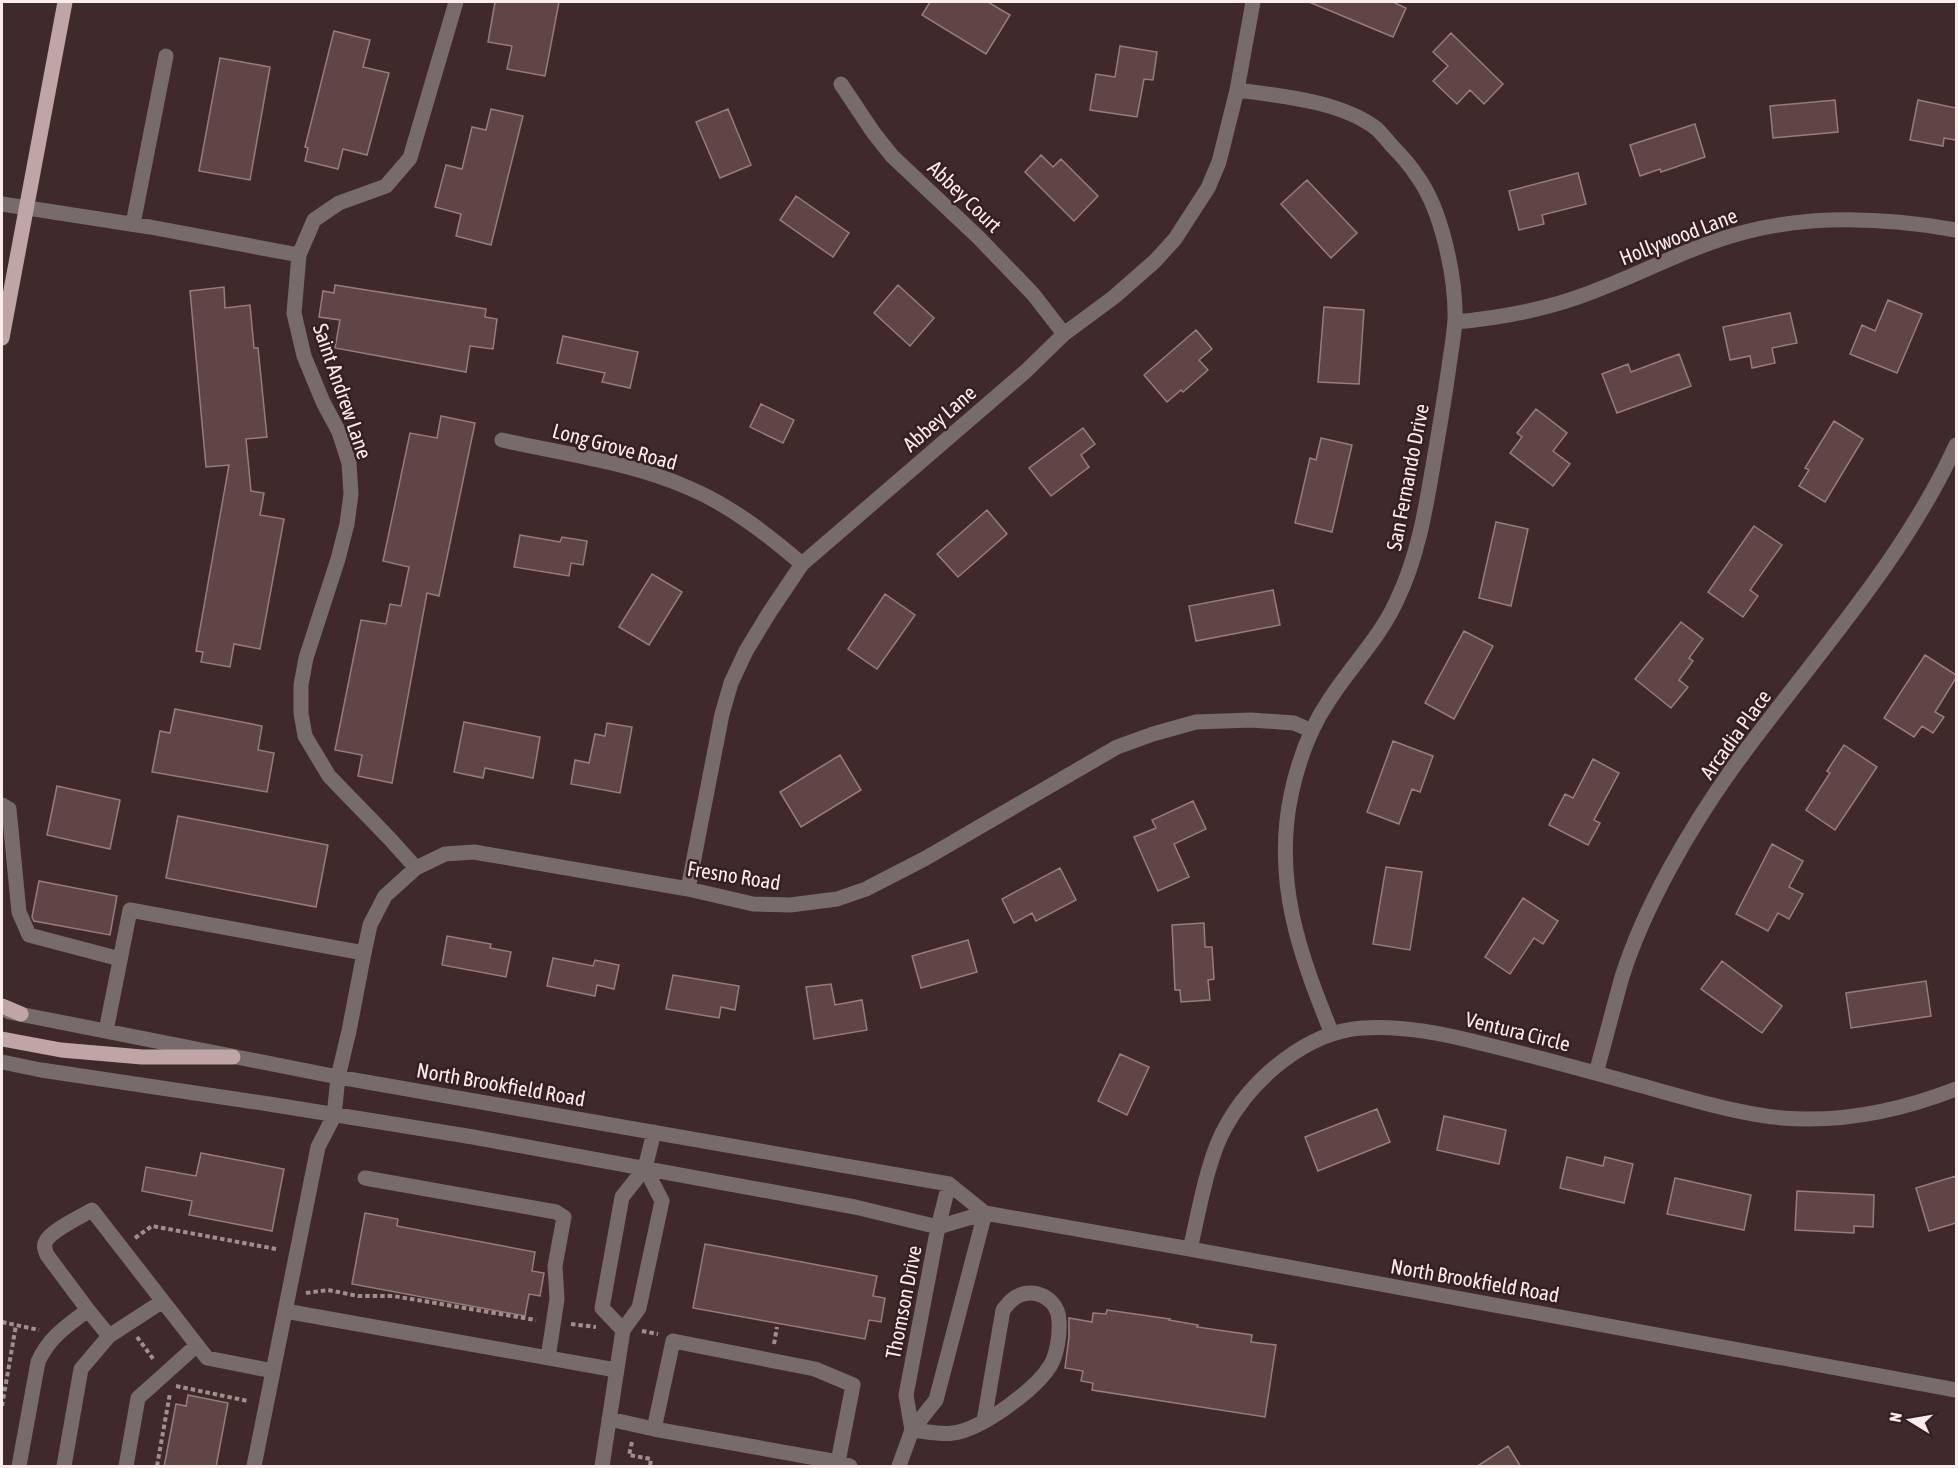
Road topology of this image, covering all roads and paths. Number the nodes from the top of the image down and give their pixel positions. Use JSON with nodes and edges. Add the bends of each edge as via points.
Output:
{"nodes":[{"id":1,"x":65,"y":2,"type":"edge"},
{"id":2,"x":456,"y":2,"type":"edge"},
{"id":3,"x":1253,"y":2,"type":"edge"},
{"id":4,"x":166,"y":56,"type":"dead end"},
{"id":5,"x":841,"y":84,"type":"dead end"},
{"id":6,"x":1237,"y":90,"type":"junction"},
{"id":7,"x":2,"y":204,"type":"edge"},
{"id":8,"x":25,"y":208,"type":"junction"},
{"id":9,"x":134,"y":224,"type":"junction"},
{"id":10,"x":1956,"y":230,"type":"edge"},
{"id":11,"x":299,"y":255,"type":"junction"},
{"id":12,"x":1455,"y":322,"type":"junction"},
{"id":13,"x":1064,"y":334,"type":"junction"},
{"id":14,"x":2,"y":338,"type":"edge"},
{"id":15,"x":502,"y":440,"type":"dead end"},
{"id":16,"x":1956,"y":445,"type":"edge"},
{"id":17,"x":802,"y":564,"type":"junction"},
{"id":18,"x":1312,"y":730,"type":"junction"},
{"id":19,"x":2,"y":805,"type":"edge"},
{"id":20,"x":416,"y":868,"type":"junction"},
{"id":21,"x":688,"y":889,"type":"junction"},
{"id":22,"x":364,"y":953,"type":"junction"},
{"id":23,"x":120,"y":959,"type":"junction"},
{"id":24,"x":2,"y":1006,"type":"edge"},
{"id":25,"x":2,"y":1011,"type":"edge"},
{"id":26,"x":21,"y":1014,"type":"junction"},
{"id":27,"x":106,"y":1031,"type":"junction"},
{"id":28,"x":1332,"y":1034,"type":"junction"},
{"id":29,"x":2,"y":1039,"type":"edge"},
{"id":30,"x":234,"y":1056,"type":"junction"},
{"id":31,"x":2,"y":1062,"type":"edge"},
{"id":32,"x":1596,"y":1073,"type":"junction"},
{"id":33,"x":338,"y":1077,"type":"junction"},
{"id":34,"x":1956,"y":1089,"type":"edge"},
{"id":35,"x":334,"y":1116,"type":"junction"},
{"id":36,"x":654,"y":1132,"type":"junction"},
{"id":37,"x":645,"y":1168,"type":"junction"},
{"id":38,"x":365,"y":1178,"type":"dead end"},
{"id":39,"x":949,"y":1184,"type":"junction"},
{"id":40,"x":985,"y":1214,"type":"junction"},
{"id":41,"x":938,"y":1227,"type":"junction"},
{"id":42,"x":120,"y":1247,"type":"junction"},
{"id":43,"x":276,"y":1249,"type":"dead end"},
{"id":44,"x":1190,"y":1249,"type":"junction"},
{"id":45,"x":289,"y":1291,"type":"junction"},
{"id":46,"x":163,"y":1301,"type":"junction"},
{"id":47,"x":88,"y":1310,"type":"junction"},
{"id":48,"x":285,"y":1311,"type":"junction"},
{"id":49,"x":554,"y":1322,"type":"junction"},
{"id":50,"x":16,"y":1325,"type":"dead end"},
{"id":51,"x":622,"y":1329,"type":"junction"},
{"id":52,"x":654,"y":1333,"type":"dead end"},
{"id":53,"x":109,"y":1336,"type":"junction"},
{"id":54,"x":197,"y":1345,"type":"junction"},
{"id":55,"x":548,"y":1358,"type":"junction"},
{"id":56,"x":616,"y":1370,"type":"junction"},
{"id":57,"x":273,"y":1371,"type":"junction"},
{"id":58,"x":1956,"y":1390,"type":"edge"},
{"id":59,"x":248,"y":1401,"type":"dead end"},
{"id":60,"x":2,"y":1406,"type":"edge"},
{"id":61,"x":609,"y":1419,"type":"junction"},
{"id":62,"x":984,"y":1421,"type":"junction"},
{"id":63,"x":654,"y":1429,"type":"junction"},
{"id":64,"x":912,"y":1430,"type":"junction"},
{"id":65,"x":844,"y":1464,"type":"edge"},
{"id":66,"x":19,"y":1467,"type":"edge"},
{"id":67,"x":64,"y":1467,"type":"edge"},
{"id":68,"x":126,"y":1467,"type":"edge"},
{"id":69,"x":157,"y":1467,"type":"edge"},
{"id":70,"x":254,"y":1467,"type":"edge"},
{"id":71,"x":602,"y":1467,"type":"edge"},
{"id":72,"x":899,"y":1467,"type":"edge"}],
"edges":[{"from":1,"to":8,"type":"main road"},
{"from":2,"to":11,"type":"street","name":"Saint Andrew Lane","via":[[410,158],[386,186],[339,203],[314,220]]},
{"from":3,"to":6,"type":"street","name":"Abbey Lane"},
{"from":4,"to":9,"type":"street"},
{"from":5,"to":13,"type":"street","name":"Abbey Court","via":[[892,156],[978,237],[1033,294]]},
{"from":6,"to":12,"type":"street","name":"San Fernando Drive","via":[[1320,104],[1377,129],[1418,177],[1433,204],[1450,267]]},
{"from":6,"to":13,"type":"street","name":"Abbey Lane","via":[[1219,162],[1208,188],[1175,239],[1114,297]]},
{"from":7,"to":8,"type":"street"},
{"from":8,"to":9,"type":"street"},
{"from":8,"to":14,"type":"main road"},
{"from":9,"to":11,"type":"street"},
{"from":10,"to":12,"type":"street","name":"Hollywood Lane","via":[[1893,220],[1833,219],[1775,225],[1699,246],[1568,301],[1514,315]]},
{"from":11,"to":20,"type":"street","name":"Saint Andrew Lane","via":[[294,313],[304,356],[349,463],[351,494],[338,559],[306,658],[301,685],[305,736],[329,776]]},
{"from":12,"to":18,"type":"street","name":"San Fernando Drive","via":[[1424,520],[1406,579],[1383,626],[1328,701]]},
{"from":13,"to":17,"type":"street","name":"Abbey Lane"},
{"from":15,"to":17,"type":"street","name":"Long Grove Road","via":[[644,471],[689,488],[722,505]]},
{"from":16,"to":32,"type":"street","name":"Arcadia Place","via":[[1897,550],[1731,771],[1687,840],[1649,911],[1623,975]]},
{"from":17,"to":21,"type":"street","name":"Abbey Lane","via":[[746,651],[732,683],[715,745]]},
{"from":18,"to":21,"type":"street","name":"Fresno Road","via":[[1294,723],[1251,720],[1196,722],[1153,734],[1117,747],[926,858],[866,889],[837,899],[790,905],[753,904]]},
{"from":18,"to":28,"type":"street","name":"San Fernando Drive","via":[[1291,796],[1284,864],[1294,927]]},
{"from":19,"to":23,"type":"street","via":[[9,809],[19,912],[29,935]]},
{"from":20,"to":21,"type":"street","name":"Fresno Road","via":[[445,854],[474,852]]},
{"from":20,"to":22,"type":"street","name":"Fresno Road","via":[[385,896],[370,925]]},
{"from":22,"to":23,"type":"street","via":[[130,910]]},
{"from":22,"to":33,"type":"street","name":"Fresno Road"},
{"from":23,"to":27,"type":"street"},
{"from":24,"to":26,"type":"main road"},
{"from":25,"to":26,"type":"street","name":"North Brookfield Road"},
{"from":26,"to":27,"type":"street","name":"North Brookfield Road"},
{"from":27,"to":30,"type":"street","name":"North Brookfield Road"},
{"from":28,"to":32,"type":"street","name":"Ventura Circle","via":[[1361,1028],[1426,1032]]},
{"from":28,"to":44,"type":"street","name":"Ventura Circle","via":[[1284,1059],[1257,1083],[1226,1126],[1213,1156]]},
{"from":29,"to":30,"type":"main road","via":[[61,1050],[142,1057]]},
{"from":30,"to":33,"type":"street","name":"North Brookfield Road"},
{"from":31,"to":35,"type":"street","name":"North Brookfield Road"},
{"from":32,"to":34,"type":"street","name":"Ventura Circle","via":[[1696,1101],[1782,1118],[1838,1118],[1894,1109]]},
{"from":33,"to":35,"type":"street","name":"Fresno Road"},
{"from":33,"to":36,"type":"street","name":"North Brookfield Road"},
{"from":35,"to":37,"type":"street","name":"North Brookfield Road"},
{"from":35,"to":45,"type":"street","via":[[318,1147]]},
{"from":36,"to":37,"type":"street"},
{"from":36,"to":39,"type":"street","name":"North Brookfield Road"},
{"from":37,"to":41,"type":"street","name":"North Brookfield Road","via":[[855,1207]]},
{"from":37,"to":51,"type":"street","via":[[662,1201],[639,1308]]},
{"from":37,"to":51,"type":"street","via":[[622,1197],[602,1308]]},
{"from":38,"to":49,"type":"street","via":[[556,1212],[564,1217],[555,1266]]},
{"from":39,"to":40,"type":"street","name":"North Brookfield Road"},
{"from":39,"to":41,"type":"street","name":"Thomson Drive"},
{"from":40,"to":41,"type":"street","name":"North Brookfield Road"},
{"from":40,"to":44,"type":"street","name":"North Brookfield Road"},
{"from":40,"to":64,"type":"street","name":"Thomson Drive","via":[[936,1400]]},
{"from":41,"to":64,"type":"street","name":"Thomson Drive","via":[[906,1395]]},
{"from":42,"to":43,"type":"path","via":[[152,1226]]},
{"from":42,"to":46,"type":"street"},
{"from":42,"to":47,"type":"street","via":[[92,1210],[46,1241],[47,1255]]},
{"from":44,"to":58,"type":"street","name":"North Brookfield Road"},
{"from":45,"to":48,"type":"street"},
{"from":45,"to":49,"type":"path","via":[[393,1296]]},
{"from":46,"to":53,"type":"street"},
{"from":46,"to":54,"type":"street"},
{"from":47,"to":53,"type":"street"},
{"from":47,"to":66,"type":"street","via":[[44,1347]]},
{"from":48,"to":55,"type":"street"},
{"from":48,"to":57,"type":"street"},
{"from":49,"to":51,"type":"path"},
{"from":49,"to":55,"type":"street"},
{"from":50,"to":60,"type":"path"},
{"from":51,"to":52,"type":"path"},
{"from":51,"to":56,"type":"street"},
{"from":53,"to":67,"type":"street","via":[[81,1369]]},
{"from":54,"to":57,"type":"street","via":[[207,1358]]},
{"from":54,"to":68,"type":"street","via":[[138,1398]]},
{"from":55,"to":56,"type":"street"},
{"from":56,"to":61,"type":"street"},
{"from":57,"to":70,"type":"street"},
{"from":59,"to":69,"type":"path","via":[[171,1385]]},
{"from":61,"to":63,"type":"street"},
{"from":61,"to":71,"type":"street"},
{"from":62,"to":62,"type":"street","via":[[1029,1391],[1052,1364],[1060,1319],[1055,1306],[1033,1292],[1010,1300],[1003,1310]]},
{"from":62,"to":64,"type":"street","via":[[953,1433]]},
{"from":63,"to":65,"type":"street"},
{"from":63,"to":65,"type":"street","via":[[673,1341],[815,1369],[853,1385]]},
{"from":64,"to":72,"type":"street","name":"Thomson Drive"}]}
